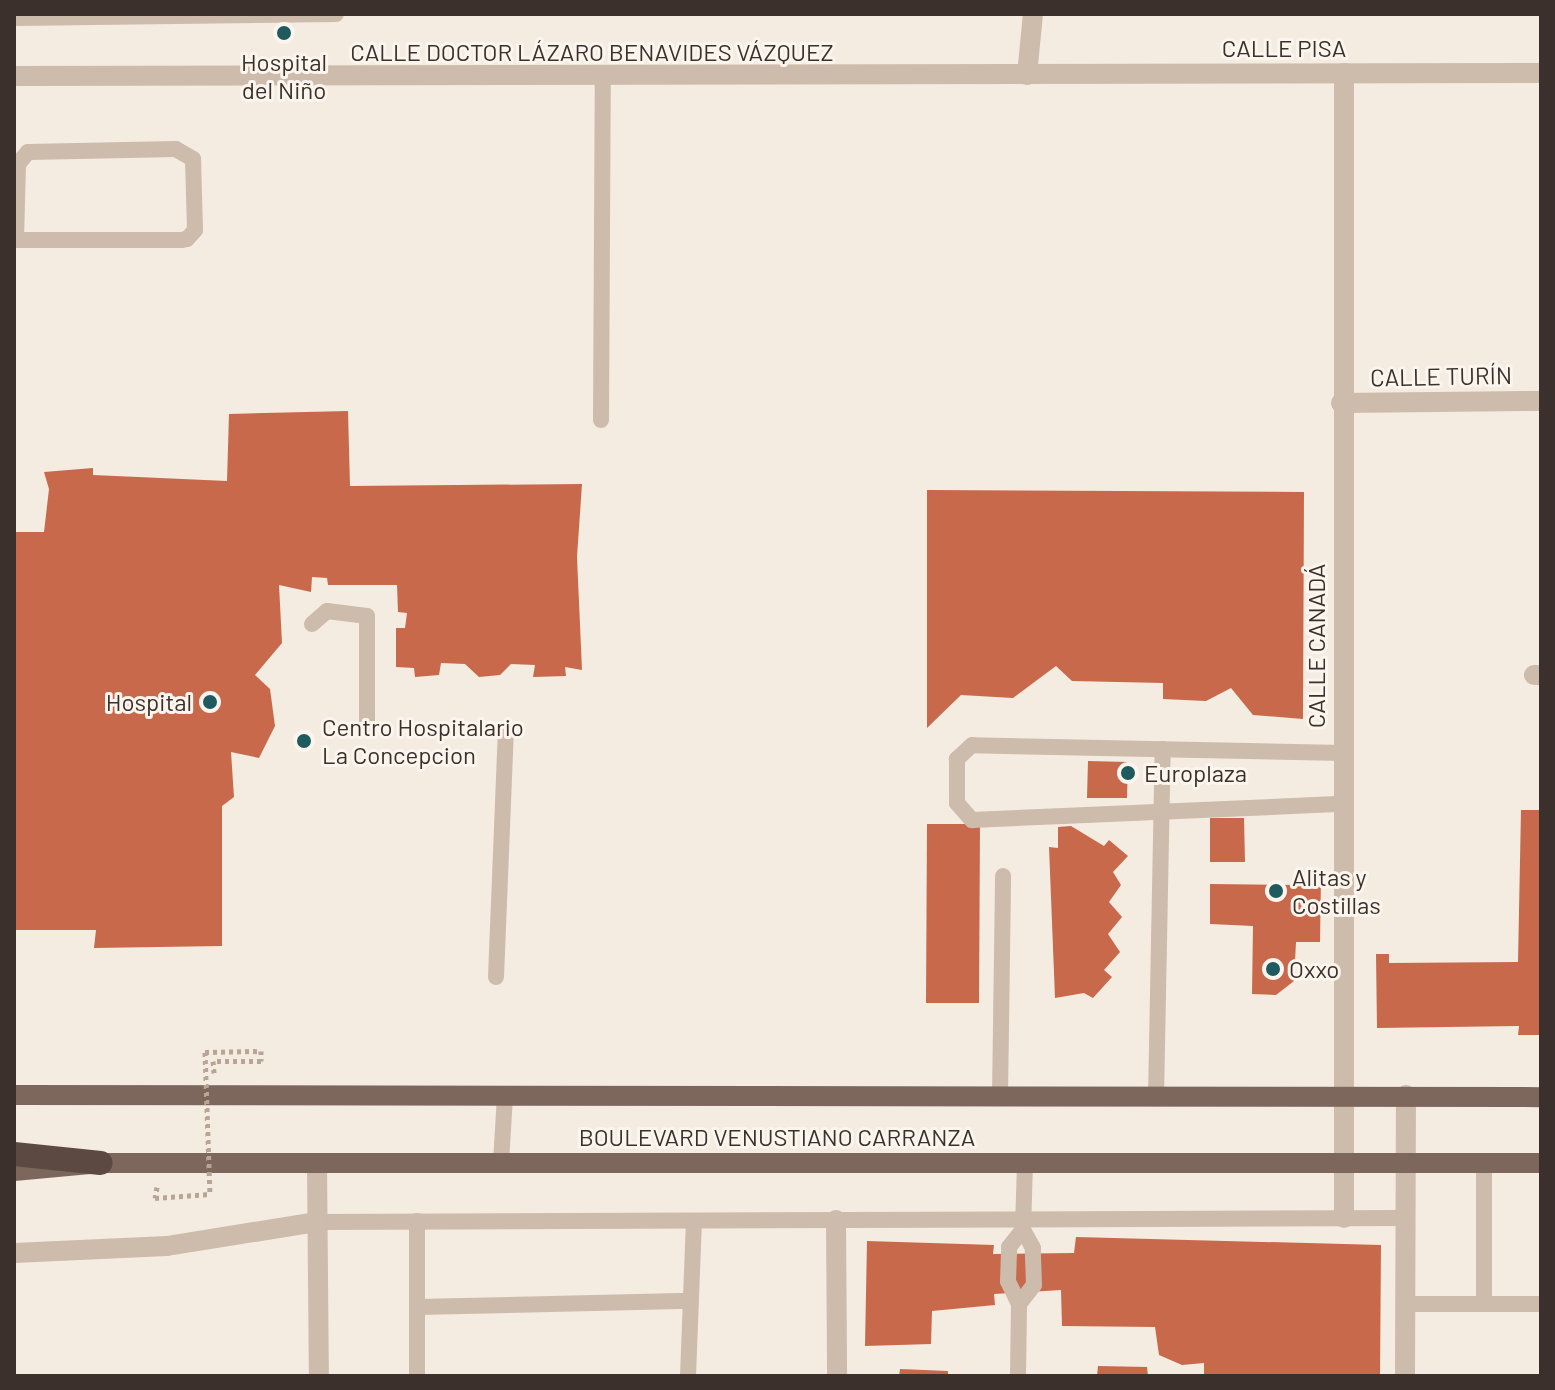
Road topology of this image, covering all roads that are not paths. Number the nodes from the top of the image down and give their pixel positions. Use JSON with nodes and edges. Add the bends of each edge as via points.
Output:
{"nodes":[{"id":1,"x":336,"y":14,"type":"edge"},
{"id":2,"x":1033,"y":14,"type":"edge"},
{"id":3,"x":14,"y":18,"type":"edge"},
{"id":4,"x":1344,"y":73,"type":"junction"},
{"id":5,"x":1541,"y":73,"type":"edge"},
{"id":6,"x":1027,"y":75,"type":"junction"},
{"id":7,"x":14,"y":76,"type":"edge"},
{"id":8,"x":603,"y":78,"type":"junction"},
{"id":9,"x":15,"y":240,"type":"edge"},
{"id":10,"x":1541,"y":401,"type":"edge"},
{"id":11,"x":1341,"y":403,"type":"junction"},
{"id":12,"x":601,"y":420,"type":"dead end"},
{"id":13,"x":312,"y":624,"type":"dead end"},
{"id":14,"x":367,"y":725,"type":"dead end"},
{"id":15,"x":506,"y":729,"type":"dead end"},
{"id":16,"x":1163,"y":749,"type":"junction"},
{"id":17,"x":1343,"y":753,"type":"junction"},
{"id":18,"x":1343,"y":804,"type":"junction"},
{"id":19,"x":1161,"y":812,"type":"junction"},
{"id":20,"x":1003,"y":876,"type":"dead end"},
{"id":21,"x":496,"y":977,"type":"dead end"},
{"id":22,"x":14,"y":1095,"type":"edge"},
{"id":23,"x":1344,"y":1095,"type":"junction"},
{"id":24,"x":1406,"y":1095,"type":"junction"},
{"id":25,"x":505,"y":1096,"type":"junction"},
{"id":26,"x":1000,"y":1097,"type":"junction"},
{"id":27,"x":1541,"y":1097,"type":"edge"},
{"id":28,"x":1156,"y":1098,"type":"junction"},
{"id":29,"x":14,"y":1154,"type":"edge"},
{"id":30,"x":101,"y":1163,"type":"junction"},
{"id":31,"x":317,"y":1163,"type":"junction"},
{"id":32,"x":501,"y":1163,"type":"junction"},
{"id":33,"x":1025,"y":1163,"type":"junction"},
{"id":34,"x":1345,"y":1163,"type":"junction"},
{"id":35,"x":1406,"y":1163,"type":"junction"},
{"id":36,"x":1484,"y":1163,"type":"junction"},
{"id":37,"x":1541,"y":1163,"type":"edge"},
{"id":38,"x":14,"y":1171,"type":"edge"},
{"id":39,"x":1344,"y":1218,"type":"junction"},
{"id":40,"x":1405,"y":1218,"type":"junction"},
{"id":41,"x":836,"y":1220,"type":"junction"},
{"id":42,"x":417,"y":1221,"type":"junction"},
{"id":43,"x":694,"y":1221,"type":"junction"},
{"id":44,"x":317,"y":1222,"type":"junction"},
{"id":45,"x":1024,"y":1225,"type":"junction"},
{"id":46,"x":14,"y":1253,"type":"edge"},
{"id":47,"x":691,"y":1301,"type":"junction"},
{"id":48,"x":1019,"y":1304,"type":"junction"},
{"id":49,"x":1405,"y":1304,"type":"junction"},
{"id":50,"x":1484,"y":1304,"type":"junction"},
{"id":51,"x":1541,"y":1304,"type":"edge"},
{"id":52,"x":417,"y":1307,"type":"junction"},
{"id":53,"x":319,"y":1376,"type":"edge"},
{"id":54,"x":417,"y":1376,"type":"edge"},
{"id":55,"x":688,"y":1376,"type":"edge"},
{"id":56,"x":837,"y":1376,"type":"edge"},
{"id":57,"x":1018,"y":1376,"type":"edge"},
{"id":58,"x":1405,"y":1376,"type":"edge"}],
"edges":[{"from":1,"to":3,"type":"lane"},
{"from":2,"to":6,"type":"street"},
{"from":4,"to":5,"type":"street","name":"CALLE PISA"},
{"from":4,"to":6,"type":"street","name":"CALLE PISA"},
{"from":4,"to":11,"type":"street","name":"CALLE CANADÁ"},
{"from":6,"to":8,"type":"street","name":"CALLE DOCTOR LÁZARO BENAVIDES VÁZQUEZ"},
{"from":7,"to":8,"type":"street","name":"CALLE DOCTOR LÁZARO BENAVIDES VÁZQUEZ"},
{"from":8,"to":12,"type":"lane"},
{"from":9,"to":9,"type":"lane","via":[[187,239],[195,230],[193,159],[176,149],[28,152],[18,164]]},
{"from":10,"to":11,"type":"street","name":"CALLE TURÍN"},
{"from":11,"to":17,"type":"street","name":"CALLE CANADÁ"},
{"from":13,"to":14,"type":"lane","via":[[327,611],[367,616]]},
{"from":15,"to":21,"type":"lane"},
{"from":16,"to":17,"type":"lane"},
{"from":16,"to":19,"type":"lane"},
{"from":16,"to":19,"type":"lane","via":[[972,745],[957,759],[957,803],[972,820]]},
{"from":17,"to":18,"type":"street","name":"CALLE CANADÁ"},
{"from":18,"to":19,"type":"lane"},
{"from":18,"to":23,"type":"street","name":"CALLE CANADÁ"},
{"from":19,"to":28,"type":"lane"},
{"from":20,"to":26,"type":"lane"},
{"from":22,"to":25,"type":"main road","name":"BOULEVARD VENUSTIANO CARRANZA"},
{"from":23,"to":24,"type":"main road","name":"BOULEVARD VENUSTIANO CARRANZA"},
{"from":23,"to":28,"type":"main road","name":"BOULEVARD VENUSTIANO CARRANZA"},
{"from":23,"to":34,"type":"street","name":"CALLE CANADÁ"},
{"from":24,"to":27,"type":"main road","name":"BOULEVARD VENUSTIANO CARRANZA"},
{"from":24,"to":35,"type":"street"},
{"from":25,"to":26,"type":"main road","name":"BOULEVARD VENUSTIANO CARRANZA"},
{"from":25,"to":32,"type":"lane"},
{"from":26,"to":28,"type":"main road","name":"BOULEVARD VENUSTIANO CARRANZA"},
{"from":29,"to":30,"type":"highway"},
{"from":30,"to":31,"type":"main road","name":"BOULEVARD VENUSTIANO CARRANZA"},
{"from":30,"to":38,"type":"main road","name":"BOULEVARD VENUSTIANO CARRANZA"},
{"from":31,"to":32,"type":"main road","name":"BOULEVARD VENUSTIANO CARRANZA"},
{"from":31,"to":44,"type":"street"},
{"from":32,"to":33,"type":"main road","name":"BOULEVARD VENUSTIANO CARRANZA"},
{"from":33,"to":34,"type":"main road","name":"BOULEVARD VENUSTIANO CARRANZA"},
{"from":33,"to":45,"type":"lane"},
{"from":34,"to":35,"type":"main road","name":"BOULEVARD VENUSTIANO CARRANZA"},
{"from":34,"to":39,"type":"street","name":"CALLE CANADÁ"},
{"from":35,"to":36,"type":"main road","name":"BOULEVARD VENUSTIANO CARRANZA"},
{"from":35,"to":40,"type":"street"},
{"from":36,"to":37,"type":"main road","name":"BOULEVARD VENUSTIANO CARRANZA"},
{"from":36,"to":50,"type":"lane"},
{"from":39,"to":40,"type":"lane"},
{"from":39,"to":45,"type":"lane"},
{"from":40,"to":49,"type":"street"},
{"from":41,"to":43,"type":"lane"},
{"from":41,"to":45,"type":"lane"},
{"from":41,"to":56,"type":"street"},
{"from":42,"to":43,"type":"lane"},
{"from":42,"to":44,"type":"lane"},
{"from":42,"to":52,"type":"lane"},
{"from":43,"to":47,"type":"lane"},
{"from":44,"to":46,"type":"street","via":[[167,1246]]},
{"from":44,"to":53,"type":"street"},
{"from":45,"to":48,"type":"lane","via":[[1033,1248],[1034,1285]]},
{"from":45,"to":48,"type":"lane","via":[[1009,1247],[1008,1281]]},
{"from":47,"to":52,"type":"lane"},
{"from":47,"to":55,"type":"lane"},
{"from":48,"to":57,"type":"lane"},
{"from":49,"to":50,"type":"lane"},
{"from":49,"to":58,"type":"street"},
{"from":50,"to":51,"type":"lane"},
{"from":52,"to":54,"type":"lane"}]}
